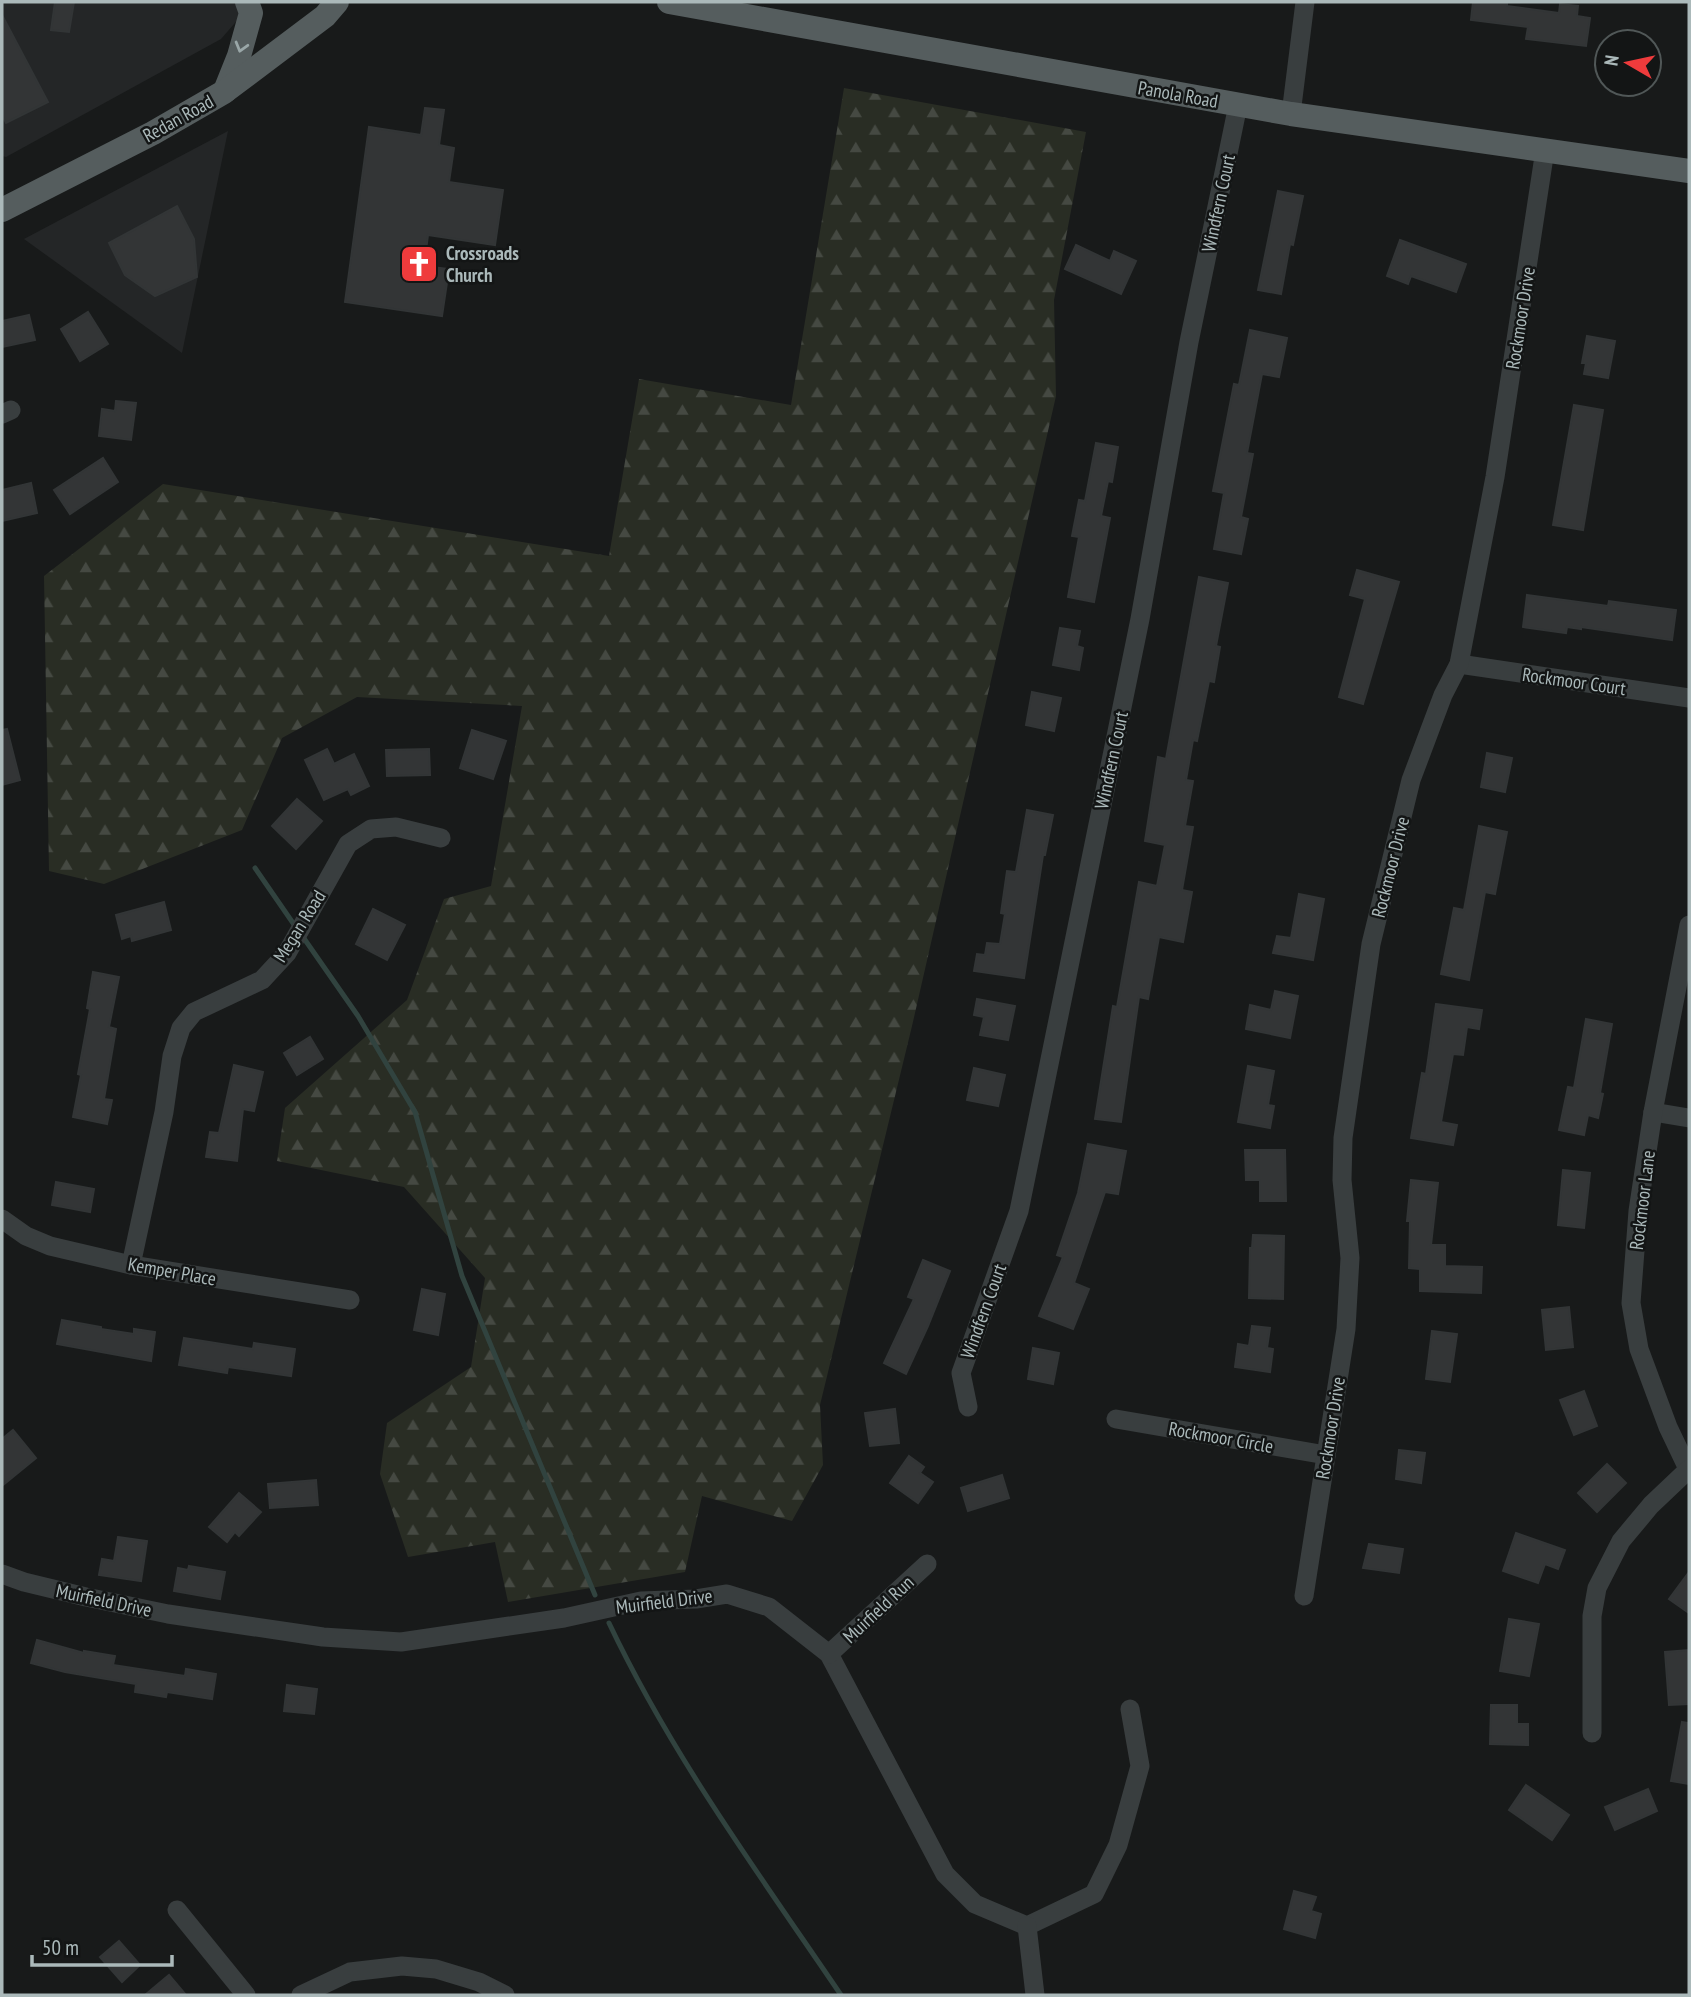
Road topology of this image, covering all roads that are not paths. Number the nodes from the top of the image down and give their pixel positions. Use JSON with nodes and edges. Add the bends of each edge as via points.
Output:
{"nodes":[{"id":1,"x":247,"y":2,"type":"edge"},
{"id":2,"x":337,"y":2,"type":"edge"},
{"id":3,"x":669,"y":2,"type":"edge"},
{"id":4,"x":1305,"y":2,"type":"edge"},
{"id":5,"x":224,"y":92,"type":"junction"},
{"id":6,"x":1238,"y":105,"type":"junction"},
{"id":7,"x":1291,"y":114,"type":"junction"},
{"id":8,"x":1545,"y":150,"type":"junction"},
{"id":9,"x":1689,"y":171,"type":"edge"},
{"id":10,"x":2,"y":210,"type":"edge"},
{"id":11,"x":1459,"y":664,"type":"junction"},
{"id":12,"x":1689,"y":698,"type":"edge"},
{"id":13,"x":441,"y":838,"type":"dead end"},
{"id":14,"x":1689,"y":925,"type":"edge"},
{"id":15,"x":1653,"y":1112,"type":"junction"},
{"id":16,"x":1689,"y":1118,"type":"edge"},
{"id":17,"x":2,"y":1219,"type":"edge"},
{"id":18,"x":131,"y":1265,"type":"junction"},
{"id":19,"x":350,"y":1300,"type":"dead end"},
{"id":20,"x":968,"y":1407,"type":"dead end"},
{"id":21,"x":1116,"y":1419,"type":"dead end"},
{"id":22,"x":1326,"y":1455,"type":"junction"},
{"id":23,"x":1689,"y":1469,"type":"edge"},
{"id":24,"x":927,"y":1564,"type":"dead end"},
{"id":25,"x":2,"y":1574,"type":"edge"},
{"id":26,"x":1304,"y":1596,"type":"dead end"},
{"id":27,"x":829,"y":1654,"type":"junction"},
{"id":28,"x":1130,"y":1709,"type":"dead end"},
{"id":29,"x":1592,"y":1733,"type":"dead end"},
{"id":30,"x":177,"y":1910,"type":"dead end"},
{"id":31,"x":1027,"y":1926,"type":"junction"},
{"id":32,"x":246,"y":1995,"type":"edge"},
{"id":33,"x":300,"y":1995,"type":"edge"},
{"id":34,"x":505,"y":1995,"type":"edge"},
{"id":35,"x":1035,"y":1995,"type":"edge"}],
"edges":[{"from":1,"to":5,"type":"main road","one_way":true,"via":[[251,13]]},
{"from":2,"to":5,"type":"main road","name":"Redan Road"},
{"from":3,"to":6,"type":"main road","name":"Panola Road"},
{"from":4,"to":7,"type":"street"},
{"from":5,"to":10,"type":"main road","name":"Redan Road"},
{"from":6,"to":7,"type":"main road","name":"Panola Road"},
{"from":6,"to":20,"type":"street","name":"Windfern Court","via":[[1189,342],[1140,619],[1019,1211],[961,1373]]},
{"from":7,"to":8,"type":"main road","name":"Panola Road"},
{"from":8,"to":9,"type":"main road","name":"Panola Road"},
{"from":8,"to":11,"type":"street","name":"Rockmoor Drive","via":[[1496,477]]},
{"from":11,"to":12,"type":"street","name":"Rockmoor Court"},
{"from":11,"to":22,"type":"street","name":"Rockmoor Drive","via":[[1411,780],[1371,944],[1343,1138],[1350,1258],[1346,1329]]},
{"from":13,"to":18,"type":"street","name":"Megan Road","via":[[396,827],[371,829],[348,845],[287,953],[262,980],[194,1012],[181,1028]]},
{"from":14,"to":15,"type":"street","name":"Rockmoor Lane"},
{"from":15,"to":16,"type":"street"},
{"from":15,"to":23,"type":"street","name":"Rockmoor Lane","via":[[1638,1211],[1631,1303],[1639,1349]]},
{"from":17,"to":18,"type":"street","name":"Kemper Place","via":[[50,1246]]},
{"from":18,"to":19,"type":"street","name":"Kemper Place"},
{"from":21,"to":22,"type":"street","name":"Rockmoor Circle"},
{"from":22,"to":26,"type":"street","name":"Rockmoor Drive"},
{"from":23,"to":29,"type":"street","via":[[1621,1541],[1597,1588],[1592,1616]]},
{"from":24,"to":27,"type":"street","name":"Muirfield Run"},
{"from":25,"to":27,"type":"street","name":"Muirfield Drive","via":[[168,1614],[323,1637],[401,1642],[564,1618],[641,1601],[727,1594],[769,1607]]},
{"from":27,"to":31,"type":"street","name":"Muirfield Drive","via":[[945,1874],[975,1904]]},
{"from":28,"to":31,"type":"street","via":[[1140,1766],[1118,1845],[1094,1894]]},
{"from":30,"to":32,"type":"street"},
{"from":31,"to":35,"type":"street"},
{"from":33,"to":34,"type":"street","via":[[351,1972],[402,1966],[436,1969]]}]}
